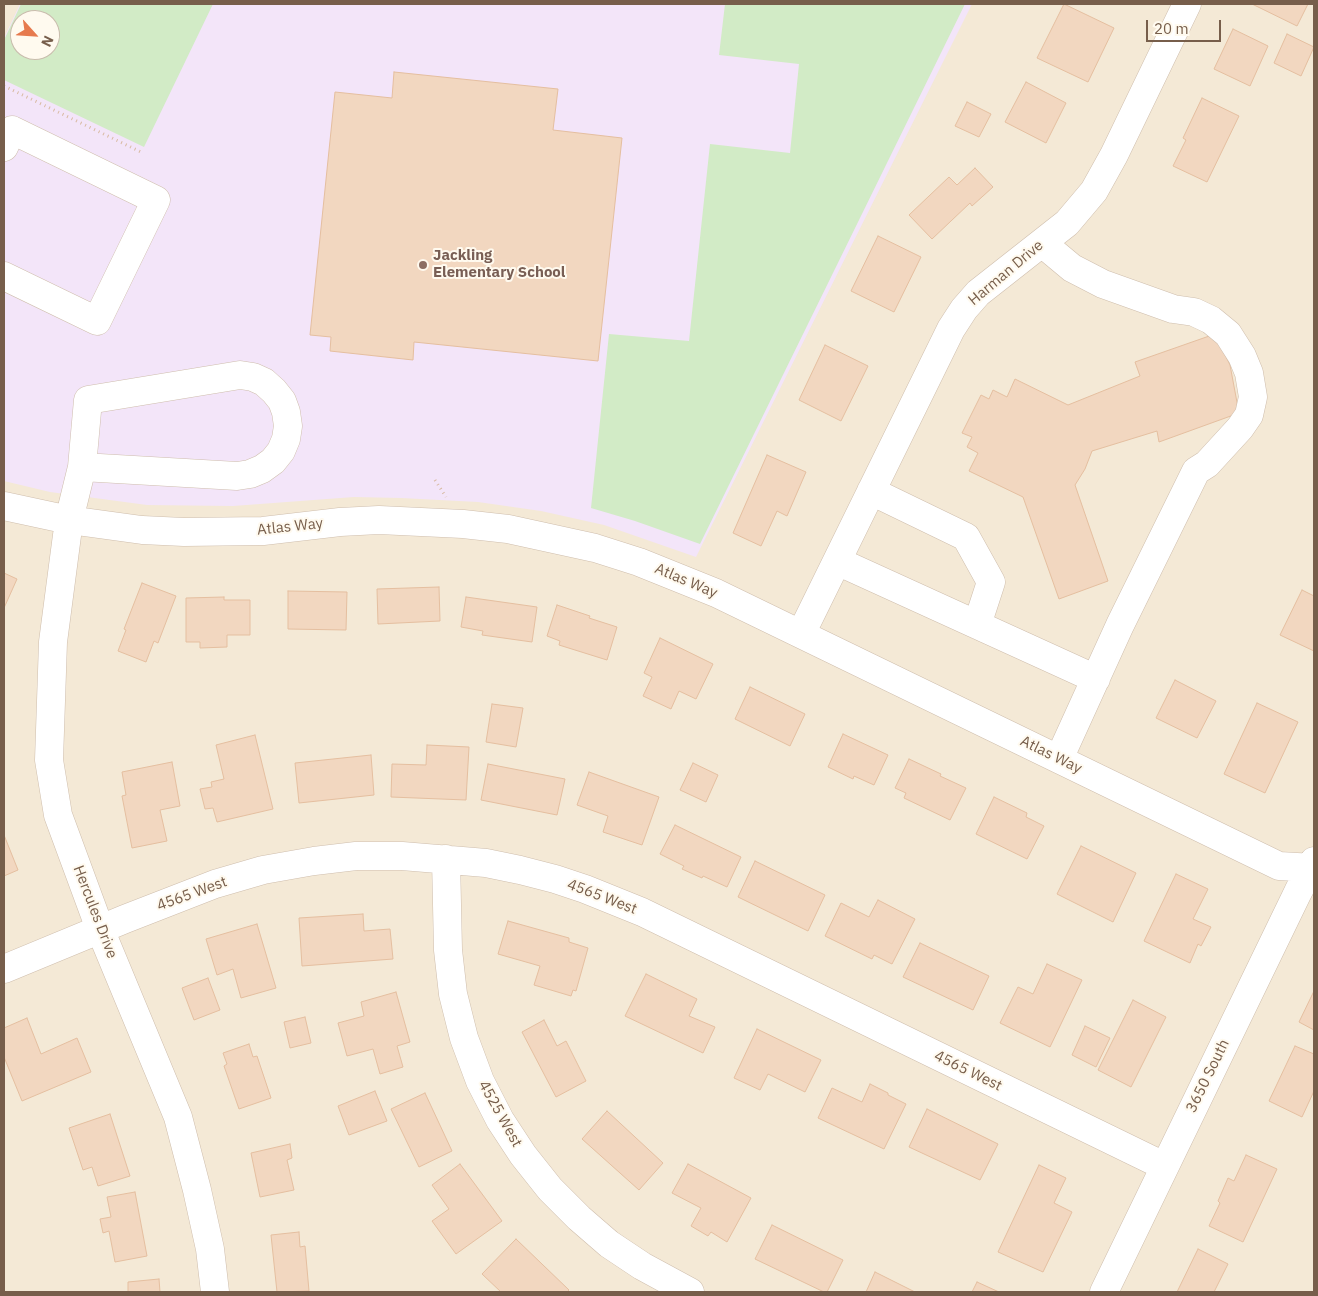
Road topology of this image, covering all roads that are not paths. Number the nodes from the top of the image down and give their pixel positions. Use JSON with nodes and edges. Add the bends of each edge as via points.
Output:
{"nodes":[{"id":1,"x":1187,"y":4,"type":"edge"},
{"id":2,"x":4,"y":147,"type":"edge"},
{"id":3,"x":1042,"y":243,"type":"junction"},
{"id":4,"x":4,"y":276,"type":"edge"},
{"id":5,"x":82,"y":467,"type":"junction"},
{"id":6,"x":872,"y":491,"type":"junction"},
{"id":7,"x":4,"y":506,"type":"edge"},
{"id":8,"x":69,"y":520,"type":"junction"},
{"id":9,"x":837,"y":561,"type":"junction"},
{"id":10,"x":977,"y":625,"type":"junction"},
{"id":11,"x":801,"y":634,"type":"junction"},
{"id":12,"x":1096,"y":680,"type":"junction"},
{"id":13,"x":1059,"y":759,"type":"junction"},
{"id":14,"x":446,"y":859,"type":"junction"},
{"id":15,"x":1313,"y":866,"type":"edge"},
{"id":16,"x":100,"y":929,"type":"junction"},
{"id":17,"x":4,"y":969,"type":"edge"},
{"id":18,"x":1164,"y":1166,"type":"junction"},
{"id":19,"x":215,"y":1292,"type":"edge"},
{"id":20,"x":690,"y":1292,"type":"edge"},
{"id":21,"x":1104,"y":1292,"type":"edge"}],
"edges":[{"from":1,"to":3,"type":"street","name":"Harman Drive","via":[[1094,191],[1067,223]]},
{"from":2,"to":4,"type":"street","via":[[12,130],[156,200],[97,321]]},
{"from":3,"to":6,"type":"street","name":"Harman Drive","via":[[995,278],[964,308],[943,343]]},
{"from":3,"to":12,"type":"street","via":[[1072,268],[1103,284],[1211,320],[1228,334],[1242,356],[1253,397],[1249,415],[1240,428],[1207,464],[1196,471],[1120,624]]},
{"from":5,"to":5,"type":"street","name":"Hercules Drive","via":[[88,400],[240,375],[259,380],[274,390],[286,412],[288,426],[281,451],[273,461],[250,474],[237,476]]},
{"from":5,"to":8,"type":"street","name":"Hercules Drive"},
{"from":6,"to":9,"type":"street","name":"Harman Drive"},
{"from":6,"to":10,"type":"street","via":[[966,537],[991,582]]},
{"from":7,"to":8,"type":"street","name":"Atlas Way"},
{"from":8,"to":11,"type":"street","name":"Atlas Way","via":[[184,532],[262,531],[379,520],[508,529],[595,548],[638,562],[716,593]]},
{"from":8,"to":16,"type":"street","name":"Hercules Drive","via":[[53,642],[49,760],[58,816]]},
{"from":9,"to":10,"type":"street"},
{"from":9,"to":11,"type":"street","name":"Harman Drive"},
{"from":10,"to":12,"type":"street"},
{"from":11,"to":13,"type":"street","name":"Atlas Way"},
{"from":12,"to":13,"type":"street"},
{"from":13,"to":15,"type":"street","name":"Atlas Way","via":[[1279,866]]},
{"from":14,"to":16,"type":"street","name":"4565 West","via":[[356,856],[263,870],[215,884]]},
{"from":14,"to":18,"type":"street","name":"4565 West","via":[[520,870],[614,900]]},
{"from":14,"to":20,"type":"street","name":"4525 West","via":[[448,950],[454,994],[464,1038],[480,1081],[500,1120],[550,1189],[579,1218],[642,1266]]},
{"from":15,"to":18,"type":"street","name":"3650 South"},
{"from":16,"to":17,"type":"street","name":"4565 West"},
{"from":16,"to":19,"type":"street","name":"Hercules Drive","via":[[178,1118],[203,1215]]},
{"from":18,"to":21,"type":"street","name":"3650 South"}]}
